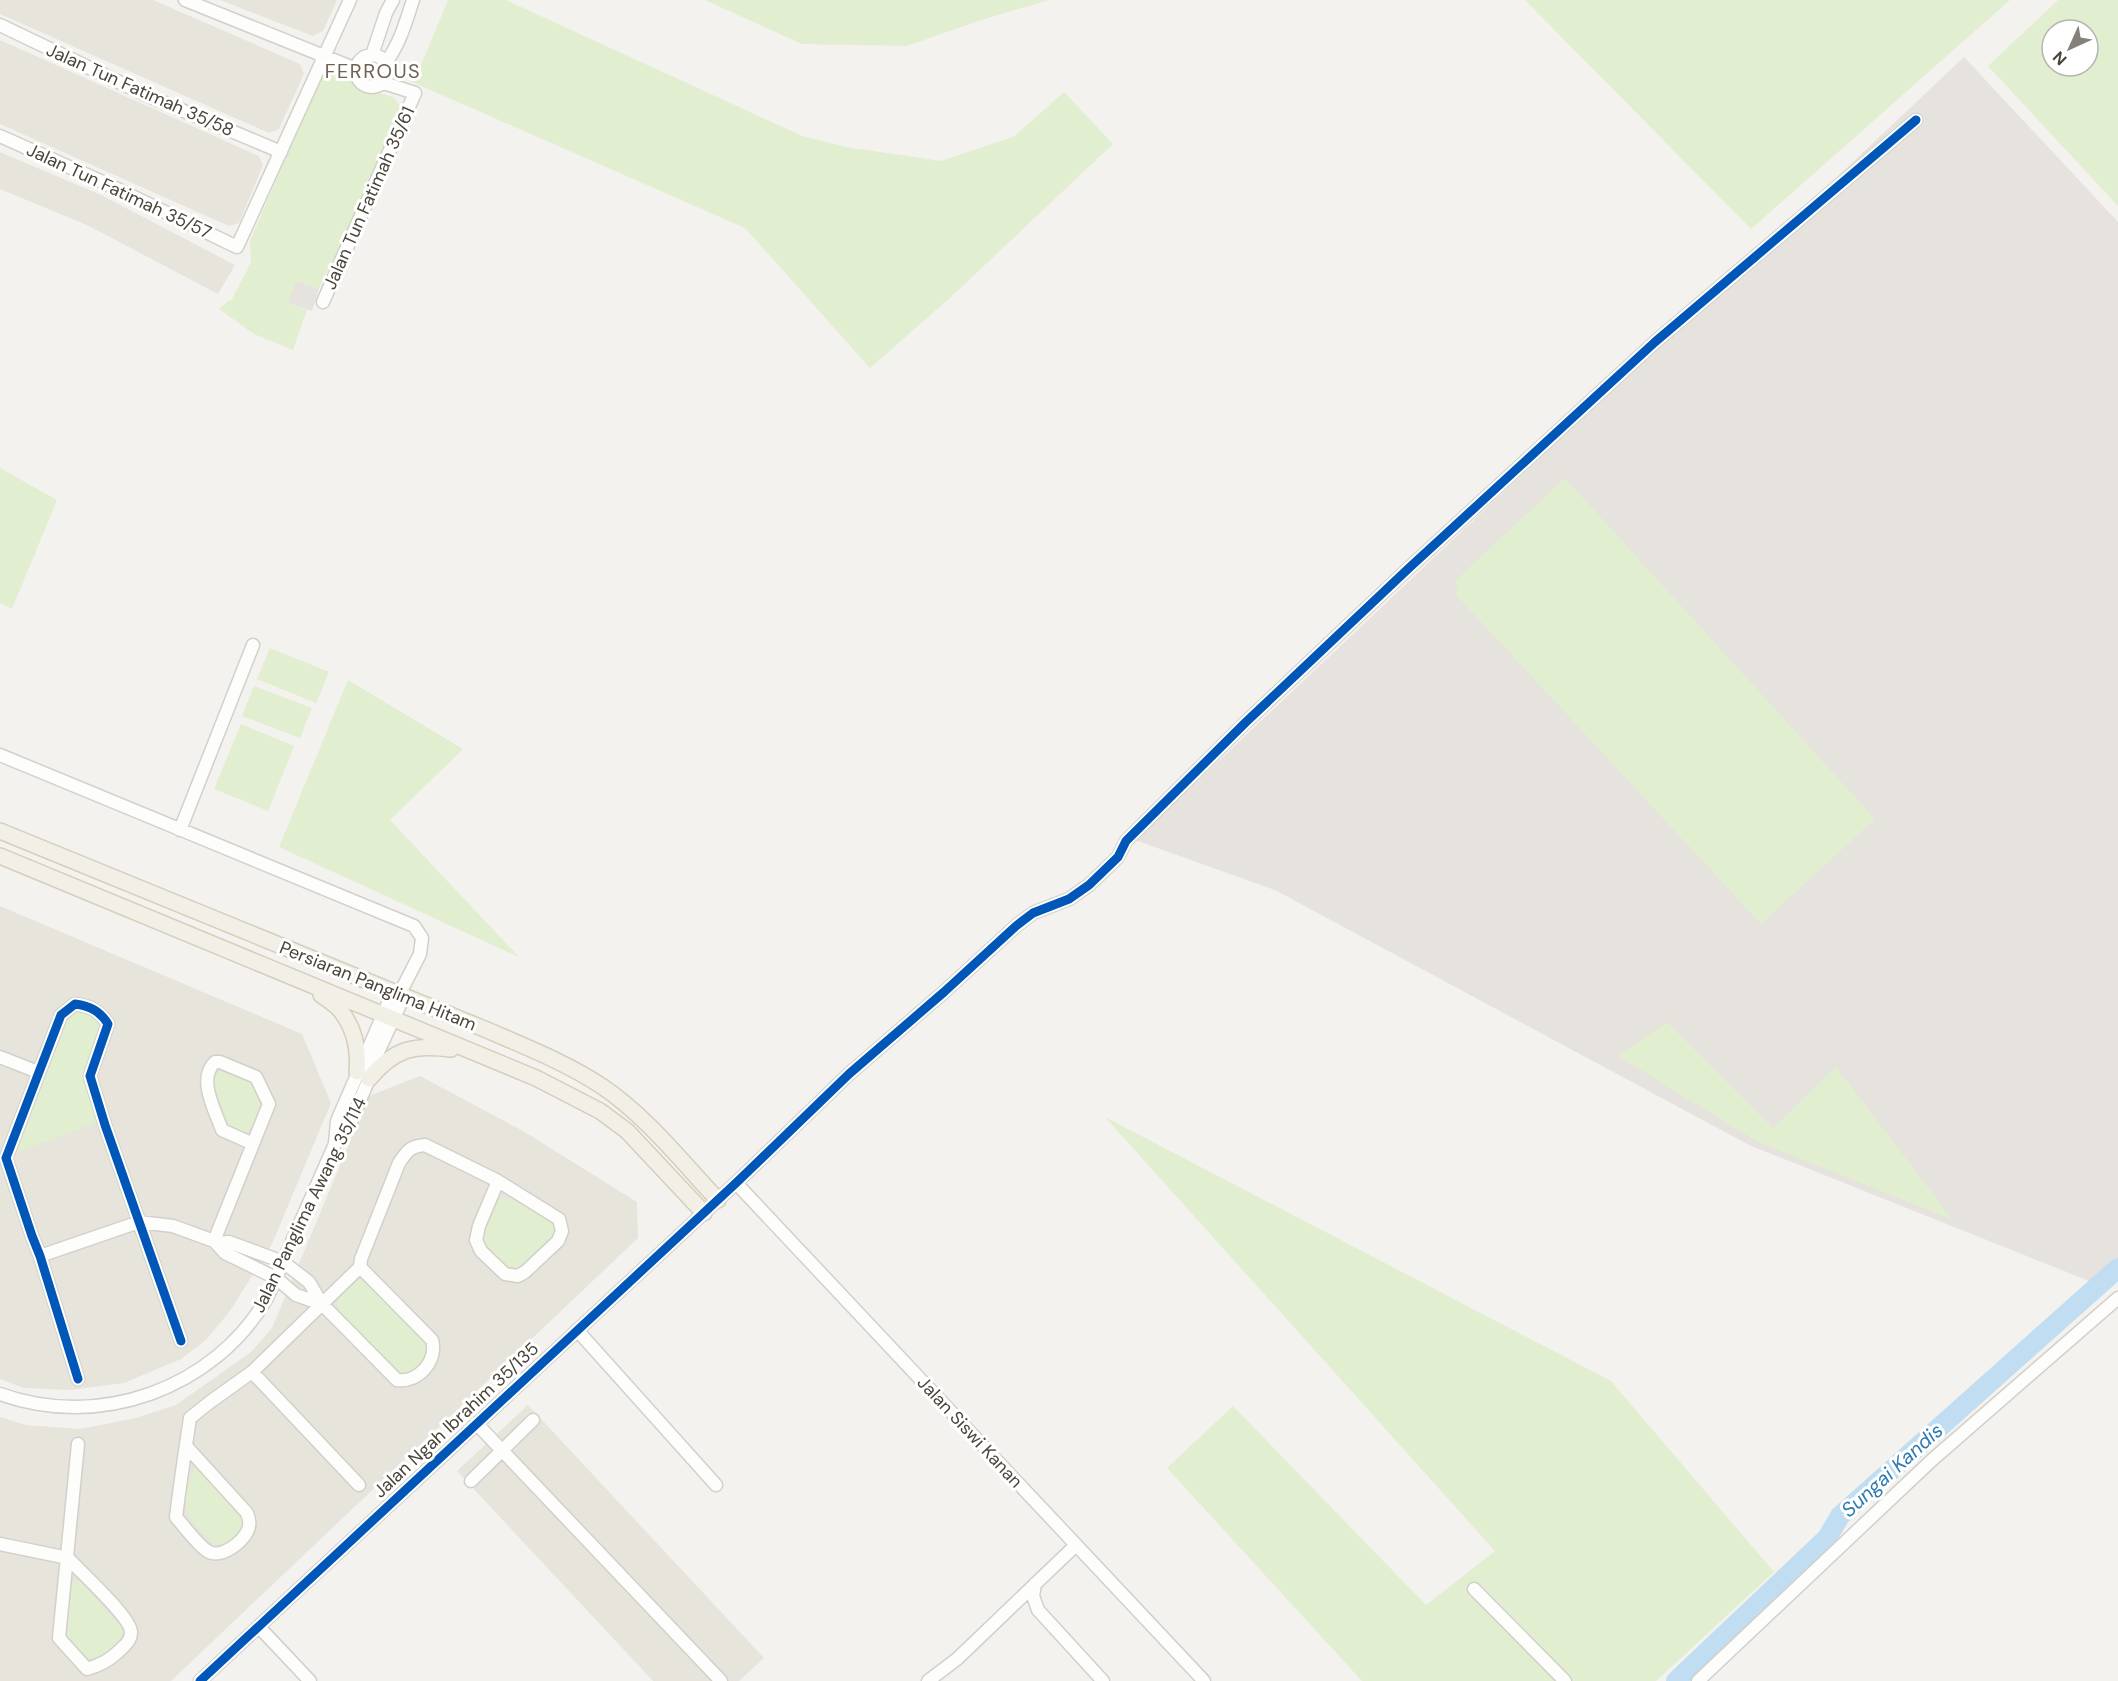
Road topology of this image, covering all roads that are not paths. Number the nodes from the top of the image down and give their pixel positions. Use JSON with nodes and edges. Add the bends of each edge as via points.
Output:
{"nodes":[{"id":1,"x":185,"y":0,"type":"edge"},
{"id":2,"x":350,"y":0,"type":"edge"},
{"id":3,"x":393,"y":0,"type":"edge"},
{"id":4,"x":413,"y":0,"type":"edge"},
{"id":5,"x":0,"y":25,"type":"edge"},
{"id":6,"x":372,"y":55,"type":"junction"},
{"id":7,"x":324,"y":57,"type":"junction"},
{"id":8,"x":386,"y":62,"type":"junction"},
{"id":9,"x":356,"y":69,"type":"junction"},
{"id":10,"x":384,"y":83,"type":"junction"},
{"id":11,"x":1916,"y":120,"type":"dead end"},
{"id":12,"x":0,"y":136,"type":"edge"},
{"id":13,"x":281,"y":152,"type":"junction"},
{"id":14,"x":323,"y":302,"type":"dead end"},
{"id":15,"x":253,"y":645,"type":"dead end"},
{"id":16,"x":0,"y":755,"type":"edge"},
{"id":17,"x":180,"y":830,"type":"junction"},
{"id":18,"x":0,"y":831,"type":"edge"},
{"id":19,"x":0,"y":856,"type":"edge"},
{"id":20,"x":306,"y":983,"type":"junction"},
{"id":21,"x":399,"y":994,"type":"junction"},
{"id":22,"x":388,"y":1017,"type":"junction"},
{"id":23,"x":475,"y":1053,"type":"junction"},
{"id":24,"x":0,"y":1057,"type":"edge"},
{"id":25,"x":38,"y":1072,"type":"junction"},
{"id":26,"x":363,"y":1076,"type":"junction"},
{"id":27,"x":251,"y":1143,"type":"junction"},
{"id":28,"x":498,"y":1181,"type":"junction"},
{"id":29,"x":736,"y":1183,"type":"junction"},
{"id":30,"x":718,"y":1200,"type":"junction"},
{"id":31,"x":704,"y":1213,"type":"junction"},
{"id":32,"x":139,"y":1222,"type":"junction"},
{"id":33,"x":215,"y":1242,"type":"junction"},
{"id":34,"x":40,"y":1256,"type":"junction"},
{"id":35,"x":283,"y":1262,"type":"junction"},
{"id":36,"x":360,"y":1267,"type":"junction"},
{"id":37,"x":276,"y":1278,"type":"junction"},
{"id":38,"x":2118,"y":1298,"type":"edge"},
{"id":39,"x":322,"y":1304,"type":"junction"},
{"id":40,"x":577,"y":1330,"type":"junction"},
{"id":41,"x":181,"y":1341,"type":"dead end"},
{"id":42,"x":252,"y":1372,"type":"junction"},
{"id":43,"x":78,"y":1379,"type":"dead end"},
{"id":44,"x":0,"y":1394,"type":"edge"},
{"id":45,"x":532,"y":1420,"type":"dead end"},
{"id":46,"x":476,"y":1423,"type":"junction"},
{"id":47,"x":78,"y":1444,"type":"dead end"},
{"id":48,"x":186,"y":1446,"type":"junction"},
{"id":49,"x":502,"y":1450,"type":"junction"},
{"id":50,"x":471,"y":1481,"type":"dead end"},
{"id":51,"x":358,"y":1485,"type":"dead end"},
{"id":52,"x":716,"y":1485,"type":"dead end"},
{"id":53,"x":0,"y":1544,"type":"edge"},
{"id":54,"x":1076,"y":1545,"type":"junction"},
{"id":55,"x":68,"y":1558,"type":"junction"},
{"id":56,"x":1035,"y":1584,"type":"junction"},
{"id":57,"x":1474,"y":1590,"type":"dead end"},
{"id":58,"x":259,"y":1627,"type":"junction"},
{"id":59,"x":200,"y":1681,"type":"edge"},
{"id":60,"x":310,"y":1681,"type":"edge"},
{"id":61,"x":721,"y":1681,"type":"edge"},
{"id":62,"x":928,"y":1681,"type":"edge"},
{"id":63,"x":1103,"y":1681,"type":"edge"},
{"id":64,"x":1204,"y":1681,"type":"edge"},
{"id":65,"x":1565,"y":1681,"type":"edge"},
{"id":66,"x":1698,"y":1681,"type":"edge"}],
"edges":[{"from":1,"to":7,"type":"street"},
{"from":2,"to":7,"type":"street"},
{"from":3,"to":6,"type":"street"},
{"from":4,"to":8,"type":"street","via":[[405,27]]},
{"from":5,"to":13,"type":"street","name":"Jalan Tun Fatimah 35/58","via":[[146,95]]},
{"from":6,"to":8,"type":"street"},
{"from":6,"to":9,"type":"street","via":[[360,60]]},
{"from":7,"to":9,"type":"street"},
{"from":7,"to":13,"type":"street"},
{"from":8,"to":10,"type":"street","via":[[388,74]]},
{"from":9,"to":10,"type":"street","via":[[365,86]]},
{"from":10,"to":14,"type":"street","name":"Jalan Tun Fatimah 35/61","via":[[414,93]]},
{"from":11,"to":29,"type":"street","name":"Jalan Ngah Ibrahim 35/135","via":[[1655,342],[1409,568],[1126,841],[1118,857],[1089,885],[1069,899],[1033,913],[1016,926],[849,1074]]},
{"from":12,"to":13,"type":"street","name":"Jalan Tun Fatimah 35/57","via":[[237,247]]},
{"from":15,"to":17,"type":"street"},
{"from":16,"to":17,"type":"street"},
{"from":17,"to":21,"type":"street","via":[[414,926],[422,938],[420,954]]},
{"from":18,"to":21,"type":"main road","name":"Persiaran Panglima Hitam"},
{"from":19,"to":20,"type":"main road","name":"Persiaran Panglima Hitam"},
{"from":20,"to":22,"type":"main road","name":"Persiaran Panglima Hitam"},
{"from":20,"to":26,"type":"main road","via":[[339,1009],[355,1037]]},
{"from":21,"to":22,"type":"street"},
{"from":21,"to":30,"type":"main road","name":"Persiaran Panglima Hitam","via":[[556,1060],[603,1087],[638,1116]]},
{"from":22,"to":23,"type":"main road","name":"Persiaran Panglima Hitam"},
{"from":22,"to":26,"type":"street","name":"Jalan Panglima Awang 35/114","via":[[364,1062]]},
{"from":23,"to":26,"type":"main road","via":[[429,1046],[407,1049]]},
{"from":23,"to":31,"type":"main road","name":"Persiaran Panglima Hitam","via":[[600,1111],[627,1131]]},
{"from":24,"to":25,"type":"street"},
{"from":25,"to":32,"type":"street","via":[[61,1015],[75,1004],[103,1015],[108,1024],[90,1076]]},
{"from":25,"to":34,"type":"street","via":[[6,1158]]},
{"from":26,"to":35,"type":"street","name":"Jalan Panglima Awang 35/114","via":[[337,1120],[335,1144]]},
{"from":27,"to":27,"type":"street","via":[[269,1104],[264,1090],[256,1077],[215,1062],[206,1079],[222,1130]]},
{"from":27,"to":33,"type":"street"},
{"from":28,"to":28,"type":"street","via":[[559,1219],[562,1231],[558,1240],[518,1276],[498,1269],[476,1240]]},
{"from":28,"to":36,"type":"street","via":[[425,1145],[414,1146],[399,1163]]},
{"from":29,"to":30,"type":"street","name":"Jalan Ngah Ibrahim 35/135"},
{"from":29,"to":54,"type":"street","name":"Jalan Siswi Kanan"},
{"from":30,"to":31,"type":"street","name":"Jalan Ngah Ibrahim 35/135"},
{"from":31,"to":40,"type":"street","name":"Jalan Ngah Ibrahim 35/135"},
{"from":32,"to":33,"type":"street","via":[[174,1226]]},
{"from":32,"to":34,"type":"street"},
{"from":32,"to":41,"type":"street"},
{"from":33,"to":35,"type":"street","via":[[229,1242]]},
{"from":33,"to":37,"type":"street","via":[[225,1253]]},
{"from":34,"to":43,"type":"street"},
{"from":35,"to":37,"type":"street","name":"Jalan Panglima Awang 35/114"},
{"from":35,"to":39,"type":"street","via":[[309,1282]]},
{"from":36,"to":39,"type":"street"},
{"from":36,"to":39,"type":"street","via":[[432,1340],[433,1358],[416,1377],[397,1380]]},
{"from":37,"to":39,"type":"street","via":[[296,1294]]},
{"from":37,"to":44,"type":"street","name":"Jalan Panglima Awang 35/114","via":[[255,1319],[230,1347],[200,1370],[166,1388],[134,1399],[63,1407],[19,1401]]},
{"from":38,"to":66,"type":"street","via":[[1932,1460]]},
{"from":39,"to":42,"type":"street"},
{"from":40,"to":46,"type":"street","name":"Jalan Ngah Ibrahim 35/135"},
{"from":40,"to":52,"type":"street"},
{"from":42,"to":48,"type":"street","via":[[190,1418]]},
{"from":42,"to":51,"type":"street"},
{"from":45,"to":49,"type":"street"},
{"from":46,"to":49,"type":"street"},
{"from":46,"to":58,"type":"street","name":"Jalan Ngah Ibrahim 35/135"},
{"from":47,"to":55,"type":"street"},
{"from":48,"to":48,"type":"street","via":[[247,1513],[250,1522],[247,1532],[220,1554],[206,1551],[176,1517]]},
{"from":49,"to":50,"type":"street"},
{"from":49,"to":61,"type":"street"},
{"from":53,"to":55,"type":"street"},
{"from":54,"to":56,"type":"street"},
{"from":54,"to":64,"type":"street","name":"Jalan Siswi Kanan"},
{"from":55,"to":55,"type":"street","via":[[130,1625],[129,1642],[105,1664],[87,1669],[59,1638]]},
{"from":56,"to":62,"type":"street","via":[[957,1659]]},
{"from":56,"to":63,"type":"street","via":[[1033,1596],[1038,1610]]},
{"from":57,"to":65,"type":"street"},
{"from":58,"to":59,"type":"street","name":"Jalan Ngah Ibrahim 35/135"},
{"from":58,"to":60,"type":"street"}]}
